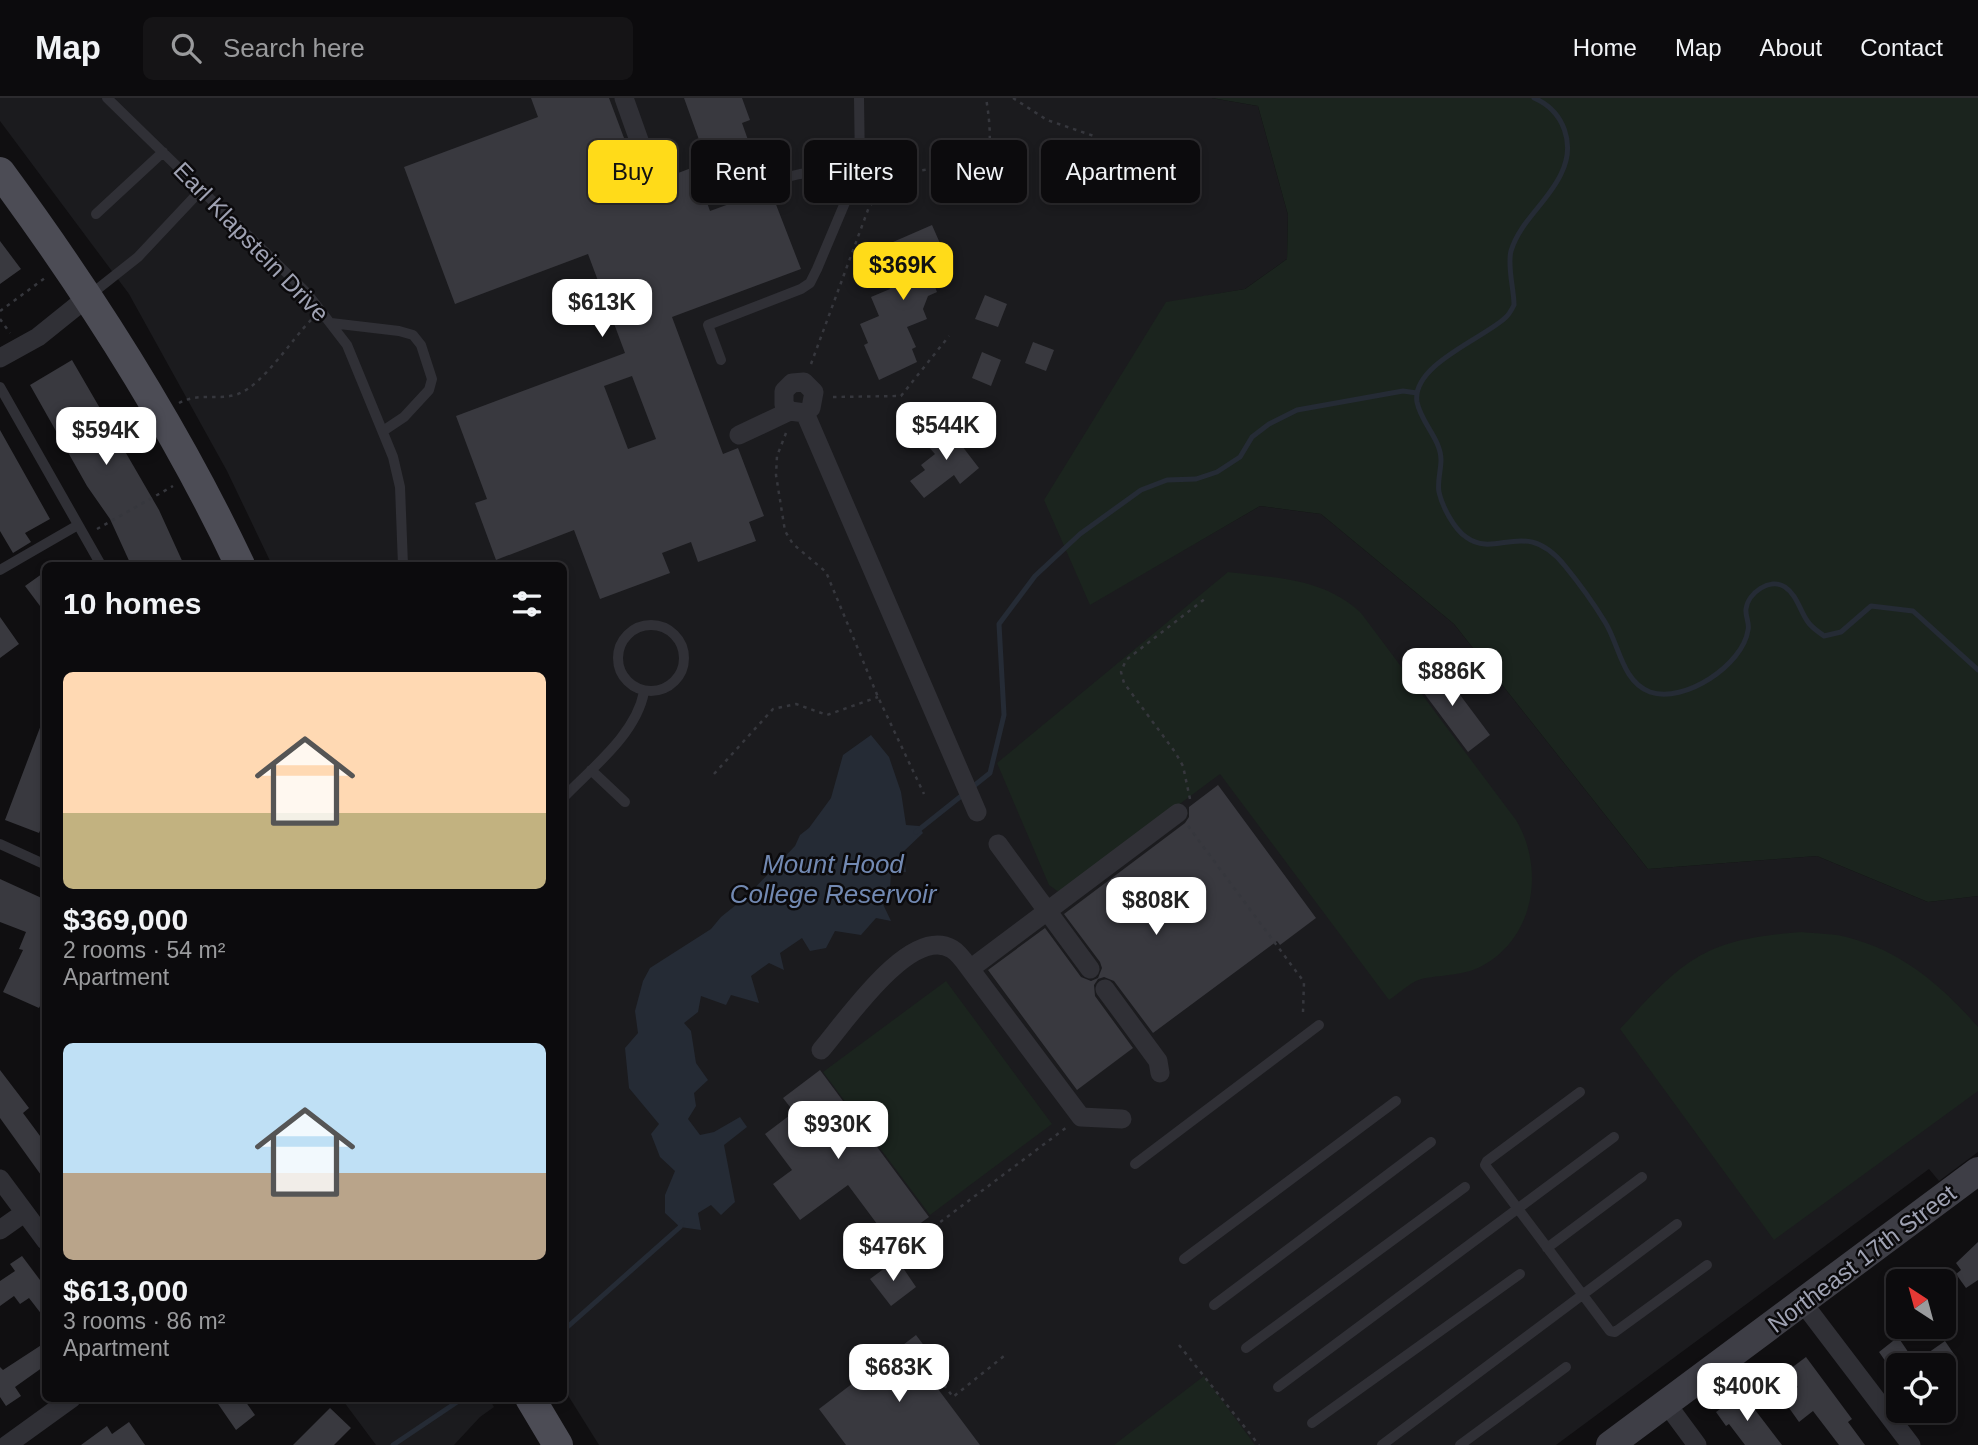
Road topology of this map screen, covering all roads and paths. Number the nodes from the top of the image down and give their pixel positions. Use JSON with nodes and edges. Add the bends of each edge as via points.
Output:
{"nodes":[{"id":1,"x":107,"y":98,"type":"edge"},
{"id":2,"x":624,"y":98,"type":"edge"},
{"id":3,"x":859,"y":98,"type":"edge"},
{"id":4,"x":986,"y":98,"type":"edge"},
{"id":5,"x":1013,"y":98,"type":"edge"},
{"id":6,"x":1094,"y":136,"type":"dead end"},
{"id":7,"x":639,"y":140,"type":"edge"},
{"id":8,"x":860,"y":140,"type":"edge"},
{"id":9,"x":991,"y":140,"type":"edge"},
{"id":10,"x":163,"y":152,"type":"junction"},
{"id":11,"x":0,"y":172,"type":"edge"},
{"id":12,"x":201,"y":190,"type":"junction"},
{"id":13,"x":844,"y":203,"type":"edge"},
{"id":14,"x":872,"y":203,"type":"edge"},
{"id":15,"x":96,"y":214,"type":"dead end"},
{"id":16,"x":46,"y":277,"type":"dead end"},
{"id":17,"x":89,"y":296,"type":"junction"},
{"id":18,"x":0,"y":311,"type":"edge"},
{"id":19,"x":321,"y":311,"type":"junction"},
{"id":20,"x":331,"y":323,"type":"junction"},
{"id":21,"x":949,"y":336,"type":"dead end"},
{"id":22,"x":0,"y":358,"type":"edge"},
{"id":23,"x":721,"y":360,"type":"dead end"},
{"id":24,"x":0,"y":387,"type":"edge"},
{"id":25,"x":802,"y":403,"type":"junction"},
{"id":26,"x":161,"y":413,"type":"junction"},
{"id":27,"x":383,"y":430,"type":"junction"},
{"id":28,"x":739,"y":435,"type":"dead end"},
{"id":29,"x":195,"y":474,"type":"junction"},
{"id":30,"x":78,"y":525,"type":"junction"},
{"id":31,"x":85,"y":536,"type":"junction"},
{"id":32,"x":99,"y":562,"type":"edge"},
{"id":33,"x":239,"y":562,"type":"edge"},
{"id":34,"x":403,"y":562,"type":"edge"},
{"id":35,"x":0,"y":570,"type":"edge"},
{"id":36,"x":1206,"y":598,"type":"dead end"},
{"id":37,"x":644,"y":692,"type":"junction"},
{"id":38,"x":878,"y":697,"type":"junction"},
{"id":39,"x":591,"y":769,"type":"junction"},
{"id":40,"x":715,"y":774,"type":"dead end"},
{"id":41,"x":567,"y":794,"type":"edge"},
{"id":42,"x":925,"y":794,"type":"dead end"},
{"id":43,"x":625,"y":802,"type":"dead end"},
{"id":44,"x":977,"y":812,"type":"dead end"},
{"id":45,"x":1178,"y":813,"type":"junction"},
{"id":46,"x":0,"y":844,"type":"edge"},
{"id":47,"x":998,"y":844,"type":"dead end"},
{"id":48,"x":42,"y":863,"type":"edge"},
{"id":49,"x":1048,"y":910,"type":"junction"},
{"id":50,"x":970,"y":969,"type":"junction"},
{"id":51,"x":1090,"y":969,"type":"dead end"},
{"id":52,"x":1105,"y":989,"type":"dead end"},
{"id":53,"x":1303,"y":1012,"type":"dead end"},
{"id":54,"x":1319,"y":1026,"type":"dead end"},
{"id":55,"x":821,"y":1049,"type":"dead end"},
{"id":56,"x":1160,"y":1073,"type":"dead end"},
{"id":57,"x":1580,"y":1092,"type":"dead end"},
{"id":58,"x":1396,"y":1101,"type":"dead end"},
{"id":59,"x":1081,"y":1117,"type":"junction"},
{"id":60,"x":1122,"y":1119,"type":"dead end"},
{"id":61,"x":1614,"y":1137,"type":"dead end"},
{"id":62,"x":1431,"y":1142,"type":"dead end"},
{"id":63,"x":1135,"y":1164,"type":"dead end"},
{"id":64,"x":1978,"y":1171,"type":"edge"},
{"id":65,"x":1642,"y":1177,"type":"dead end"},
{"id":66,"x":0,"y":1179,"type":"edge"},
{"id":67,"x":1465,"y":1187,"type":"dead end"},
{"id":68,"x":1518,"y":1210,"type":"junction"},
{"id":69,"x":24,"y":1213,"type":"junction"},
{"id":70,"x":1677,"y":1224,"type":"dead end"},
{"id":71,"x":0,"y":1230,"type":"edge"},
{"id":72,"x":42,"y":1236,"type":"edge"},
{"id":73,"x":1547,"y":1248,"type":"junction"},
{"id":74,"x":1184,"y":1259,"type":"dead end"},
{"id":75,"x":1707,"y":1265,"type":"dead end"},
{"id":76,"x":878,"y":1268,"type":"dead end"},
{"id":77,"x":1520,"y":1274,"type":"dead end"},
{"id":78,"x":1583,"y":1297,"type":"junction"},
{"id":79,"x":1803,"y":1303,"type":"junction"},
{"id":80,"x":1214,"y":1306,"type":"dead end"},
{"id":81,"x":1179,"y":1345,"type":"dead end"},
{"id":82,"x":1246,"y":1348,"type":"dead end"},
{"id":83,"x":1004,"y":1356,"type":"dead end"},
{"id":84,"x":1566,"y":1367,"type":"dead end"},
{"id":85,"x":944,"y":1384,"type":"dead end"},
{"id":86,"x":1278,"y":1387,"type":"dead end"},
{"id":87,"x":66,"y":1402,"type":"edge"},
{"id":88,"x":532,"y":1402,"type":"edge"},
{"id":89,"x":1666,"y":1403,"type":"junction"},
{"id":90,"x":1312,"y":1423,"type":"dead end"},
{"id":91,"x":7,"y":1445,"type":"edge"},
{"id":92,"x":558,"y":1445,"type":"edge"},
{"id":93,"x":1259,"y":1445,"type":"edge"},
{"id":94,"x":1382,"y":1445,"type":"edge"},
{"id":95,"x":1460,"y":1445,"type":"edge"},
{"id":96,"x":1610,"y":1445,"type":"edge"},
{"id":97,"x":1697,"y":1445,"type":"edge"},
{"id":98,"x":1910,"y":1445,"type":"edge"}],
"edges":[{"from":1,"to":10,"type":"lane","name":"Earl Klapstein Drive"},
{"from":2,"to":7,"type":"street"},
{"from":3,"to":8,"type":"lane"},
{"from":4,"to":9,"type":"path"},
{"from":5,"to":6,"type":"path","via":[[1047,120]]},
{"from":10,"to":12,"type":"lane","name":"Earl Klapstein Drive"},
{"from":10,"to":15,"type":"lane"},
{"from":11,"to":17,"type":"main road"},
{"from":12,"to":17,"type":"lane","via":[[138,257]]},
{"from":12,"to":19,"type":"lane","name":"Earl Klapstein Drive"},
{"from":13,"to":23,"type":"lane","via":[[810,283],[708,325]]},
{"from":14,"to":25,"type":"path"},
{"from":16,"to":18,"type":"path"},
{"from":17,"to":22,"type":"street","via":[[38,337]]},
{"from":17,"to":26,"type":"main road"},
{"from":19,"to":20,"type":"lane","name":"Earl Klapstein Drive"},
{"from":19,"to":26,"type":"path","via":[[244,391],[192,396]]},
{"from":20,"to":27,"type":"lane","name":"Earl Klapstein Drive","via":[[360,372]]},
{"from":20,"to":27,"type":"lane","via":[[399,331],[413,335],[421,345],[432,379],[429,390],[404,417]]},
{"from":21,"to":25,"type":"path","via":[[901,396]]},
{"from":24,"to":30,"type":"lane"},
{"from":25,"to":28,"type":"street"},
{"from":25,"to":38,"type":"path","via":[[776,456],[785,531],[793,544],[826,572]]},
{"from":25,"to":44,"type":"street"},
{"from":26,"to":29,"type":"main road"},
{"from":27,"to":34,"type":"lane","name":"Earl Klapstein Drive","via":[[400,487]]},
{"from":29,"to":31,"type":"path"},
{"from":29,"to":33,"type":"main road"},
{"from":30,"to":31,"type":"lane"},
{"from":30,"to":35,"type":"lane"},
{"from":31,"to":32,"type":"lane"},
{"from":36,"to":45,"type":"path","via":[[1126,660],[1121,672],[1124,683],[1183,766],[1190,800]]},
{"from":37,"to":37,"type":"lane","via":[[670,687],[684,665],[680,640],[658,625],[633,630],[618,651],[623,677]]},
{"from":37,"to":39,"type":"lane","via":[[628,728]]},
{"from":38,"to":40,"type":"path","via":[[827,715],[796,704],[773,709]]},
{"from":38,"to":42,"type":"path"},
{"from":39,"to":41,"type":"lane"},
{"from":39,"to":43,"type":"lane"},
{"from":45,"to":49,"type":"street"},
{"from":45,"to":53,"type":"path","via":[[1304,982]]},
{"from":46,"to":48,"type":"lane"},
{"from":47,"to":49,"type":"street"},
{"from":49,"to":50,"type":"street"},
{"from":49,"to":51,"type":"street"},
{"from":50,"to":55,"type":"street","via":[[951,948],[939,944],[922,948],[887,973]]},
{"from":50,"to":59,"type":"street"},
{"from":52,"to":56,"type":"street","via":[[1158,1061]]},
{"from":54,"to":63,"type":"lane"},
{"from":57,"to":68,"type":"lane","via":[[1487,1161],[1485,1165]]},
{"from":58,"to":74,"type":"lane"},
{"from":59,"to":60,"type":"street"},
{"from":59,"to":76,"type":"path"},
{"from":61,"to":68,"type":"lane"},
{"from":62,"to":80,"type":"lane"},
{"from":64,"to":79,"type":"street","name":"Northeast 17th Street"},
{"from":65,"to":73,"type":"lane"},
{"from":66,"to":69,"type":"street"},
{"from":67,"to":82,"type":"lane"},
{"from":68,"to":73,"type":"lane"},
{"from":68,"to":86,"type":"lane"},
{"from":69,"to":71,"type":"street"},
{"from":69,"to":72,"type":"street"},
{"from":70,"to":78,"type":"lane"},
{"from":73,"to":78,"type":"lane"},
{"from":75,"to":78,"type":"lane","via":[[1615,1332],[1606,1328]]},
{"from":77,"to":90,"type":"lane"},
{"from":78,"to":94,"type":"lane"},
{"from":79,"to":89,"type":"street","name":"Northeast 17th Street"},
{"from":79,"to":98,"type":"street"},
{"from":81,"to":93,"type":"path"},
{"from":83,"to":85,"type":"path","via":[[953,1397]]},
{"from":84,"to":95,"type":"lane"},
{"from":87,"to":91,"type":"street"},
{"from":88,"to":92,"type":"main road"},
{"from":89,"to":96,"type":"street","name":"Northeast 17th Street"},
{"from":89,"to":97,"type":"street"}]}
